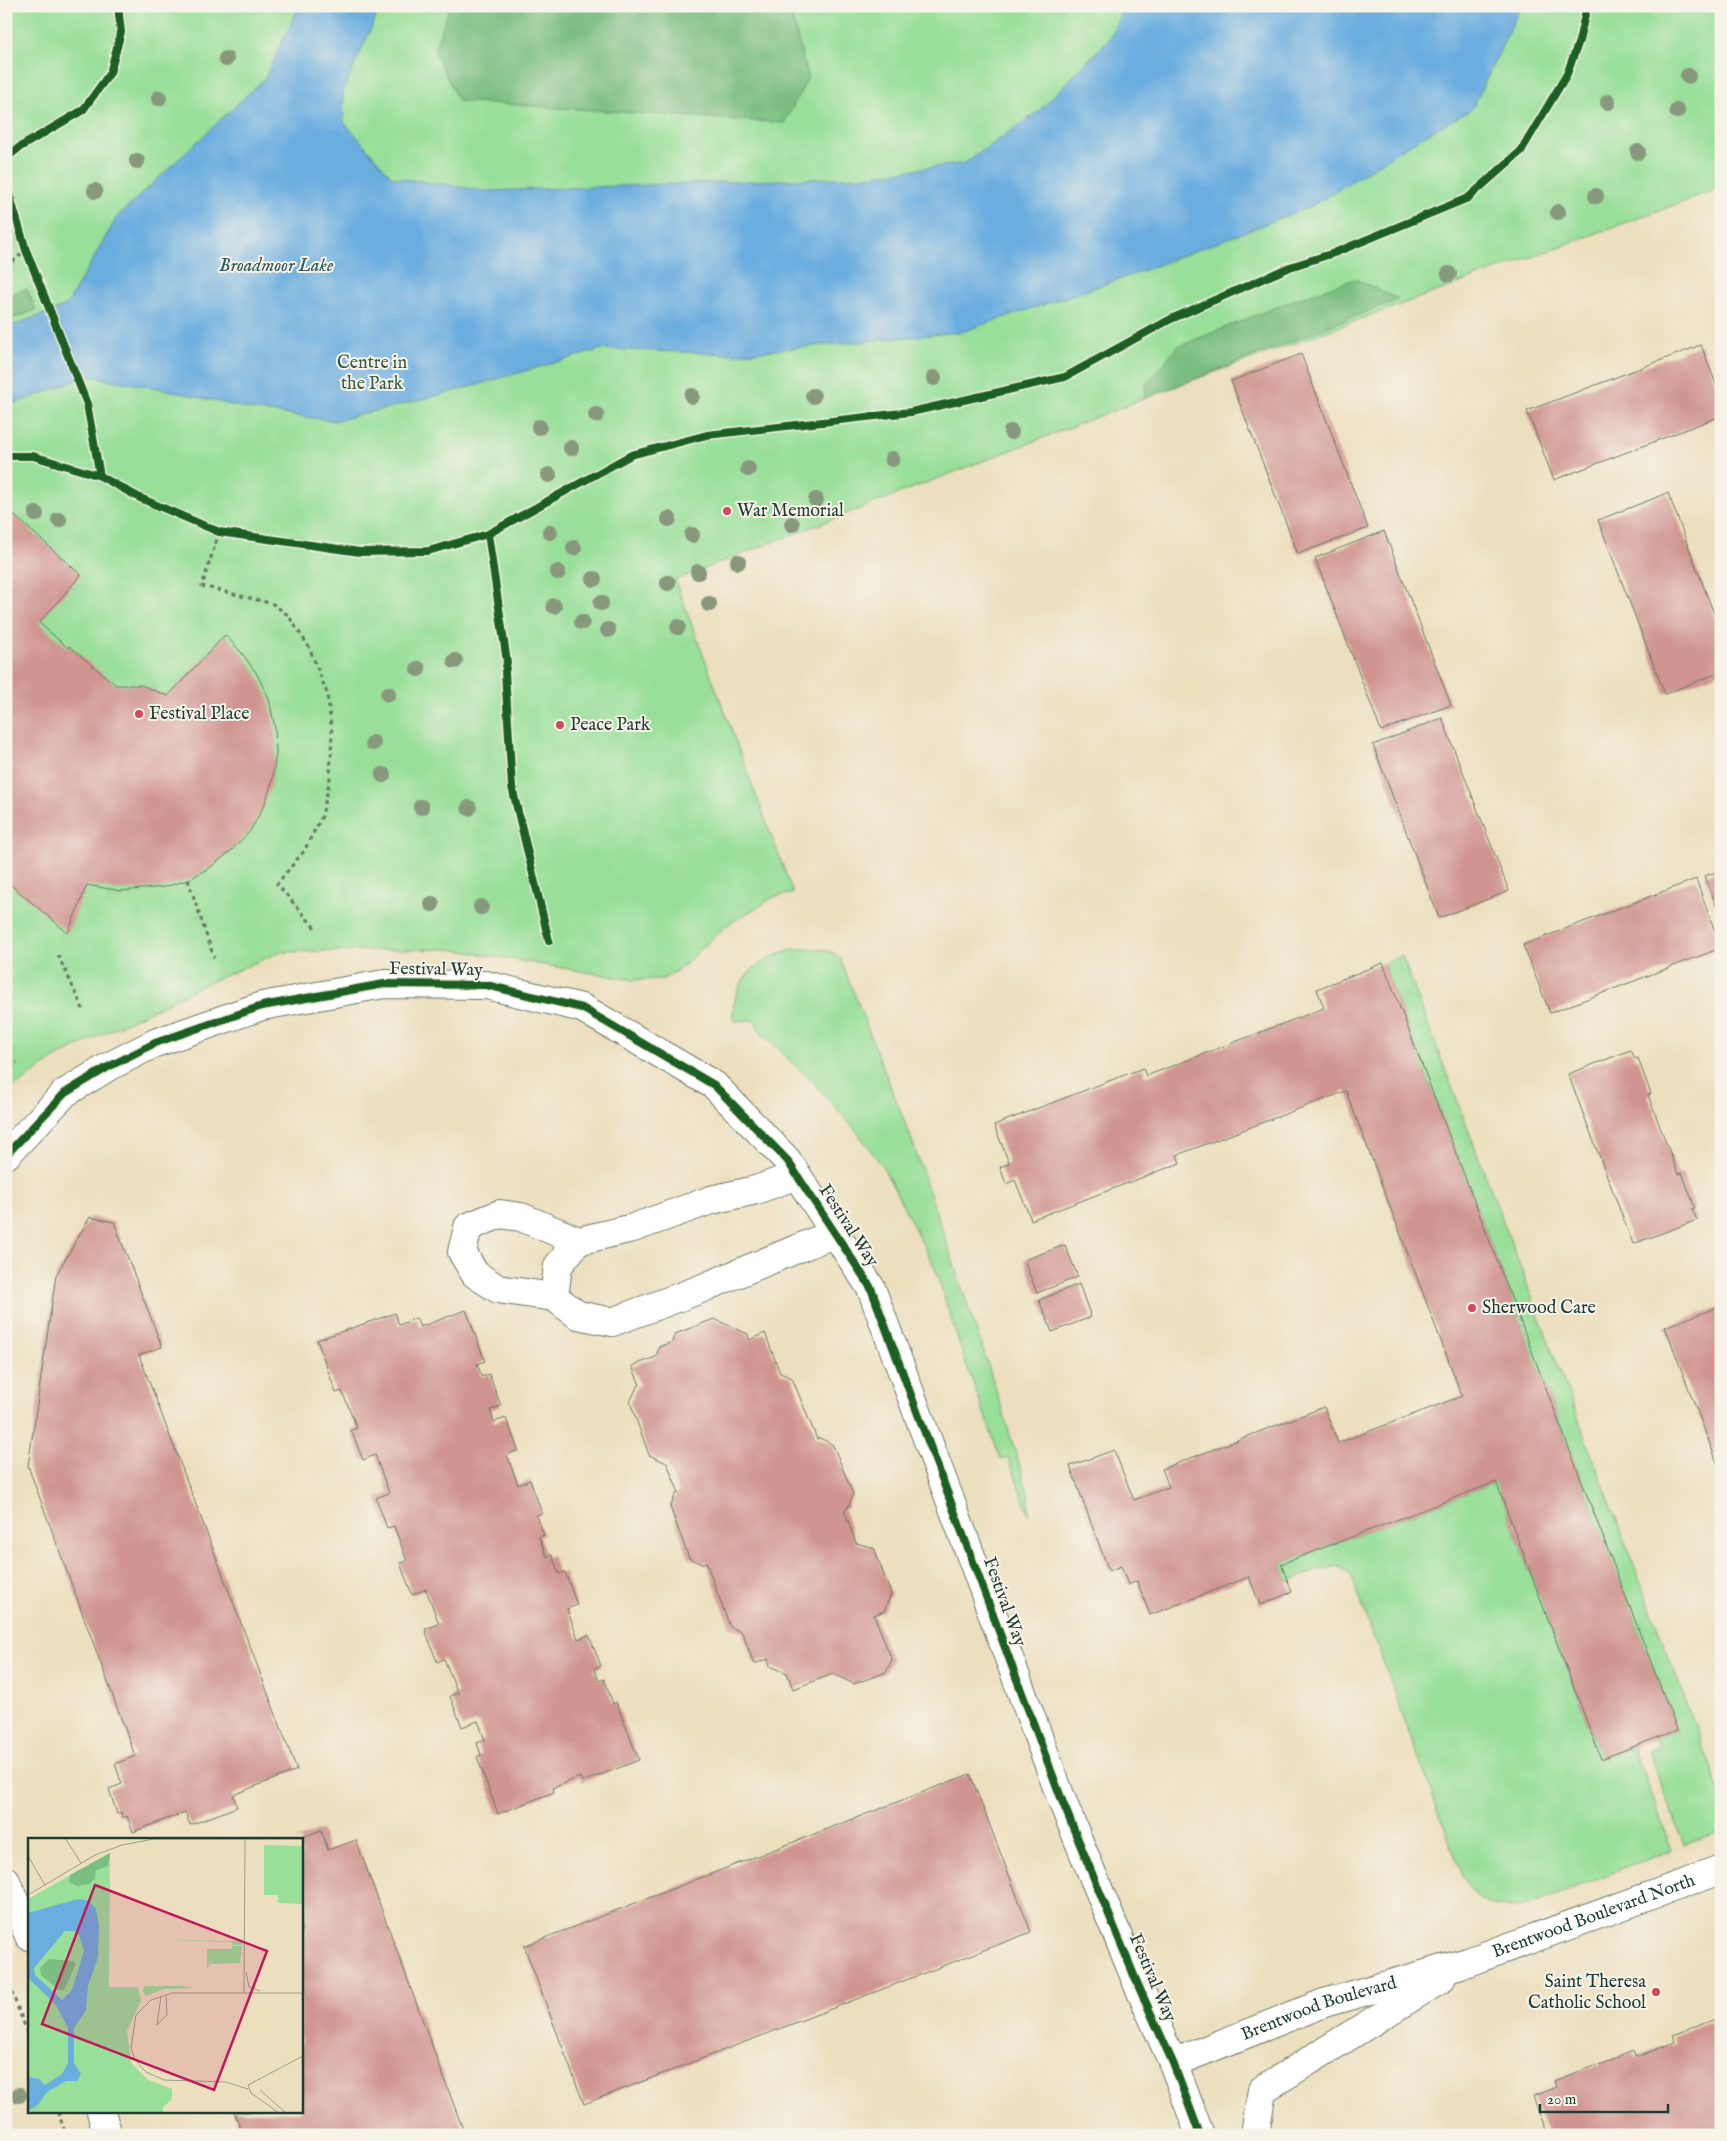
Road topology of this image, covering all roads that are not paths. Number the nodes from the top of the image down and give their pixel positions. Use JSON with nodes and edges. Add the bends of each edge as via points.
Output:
{"nodes":[{"id":1,"x":6,"y":1155,"type":"edge"},
{"id":2,"x":797,"y":1175,"type":"junction"},
{"id":3,"x":835,"y":1233,"type":"junction"},
{"id":4,"x":578,"y":1241,"type":"junction"},
{"id":5,"x":554,"y":1297,"type":"junction"},
{"id":6,"x":1721,"y":1870,"type":"edge"},
{"id":7,"x":6,"y":1881,"type":"edge"},
{"id":8,"x":28,"y":1934,"type":"edge"},
{"id":9,"x":1468,"y":1962,"type":"junction"},
{"id":10,"x":1173,"y":2063,"type":"junction"},
{"id":11,"x":101,"y":2114,"type":"edge"},
{"id":12,"x":108,"y":2135,"type":"edge"},
{"id":13,"x":1200,"y":2135,"type":"edge"},
{"id":14,"x":1255,"y":2135,"type":"edge"}],
"edges":[{"from":1,"to":2,"type":"street","name":"Festival Way","via":[[65,1093],[154,1042],[262,1006],[384,984],[486,985],[582,1008],[714,1085],[787,1160]]},
{"from":2,"to":3,"type":"street","name":"Festival Way"},
{"from":2,"to":4,"type":"street","via":[[756,1190],[711,1200],[633,1228]]},
{"from":3,"to":5,"type":"street","via":[[612,1322],[578,1315]]},
{"from":3,"to":10,"type":"street","name":"Festival Way","via":[[871,1288],[1063,1803]]},
{"from":4,"to":5,"type":"street","via":[[558,1266]]},
{"from":4,"to":5,"type":"street","via":[[521,1217],[500,1214],[468,1227],[462,1252],[476,1274],[498,1289]]},
{"from":6,"to":9,"type":"street","name":"Brentwood Boulevard North"},
{"from":7,"to":8,"type":"street"},
{"from":9,"to":10,"type":"street","name":"Brentwood Boulevard","via":[[1324,2003]]},
{"from":9,"to":14,"type":"street","via":[[1262,2090]]},
{"from":10,"to":13,"type":"street","name":"Festival Way"},
{"from":11,"to":12,"type":"street"}]}
